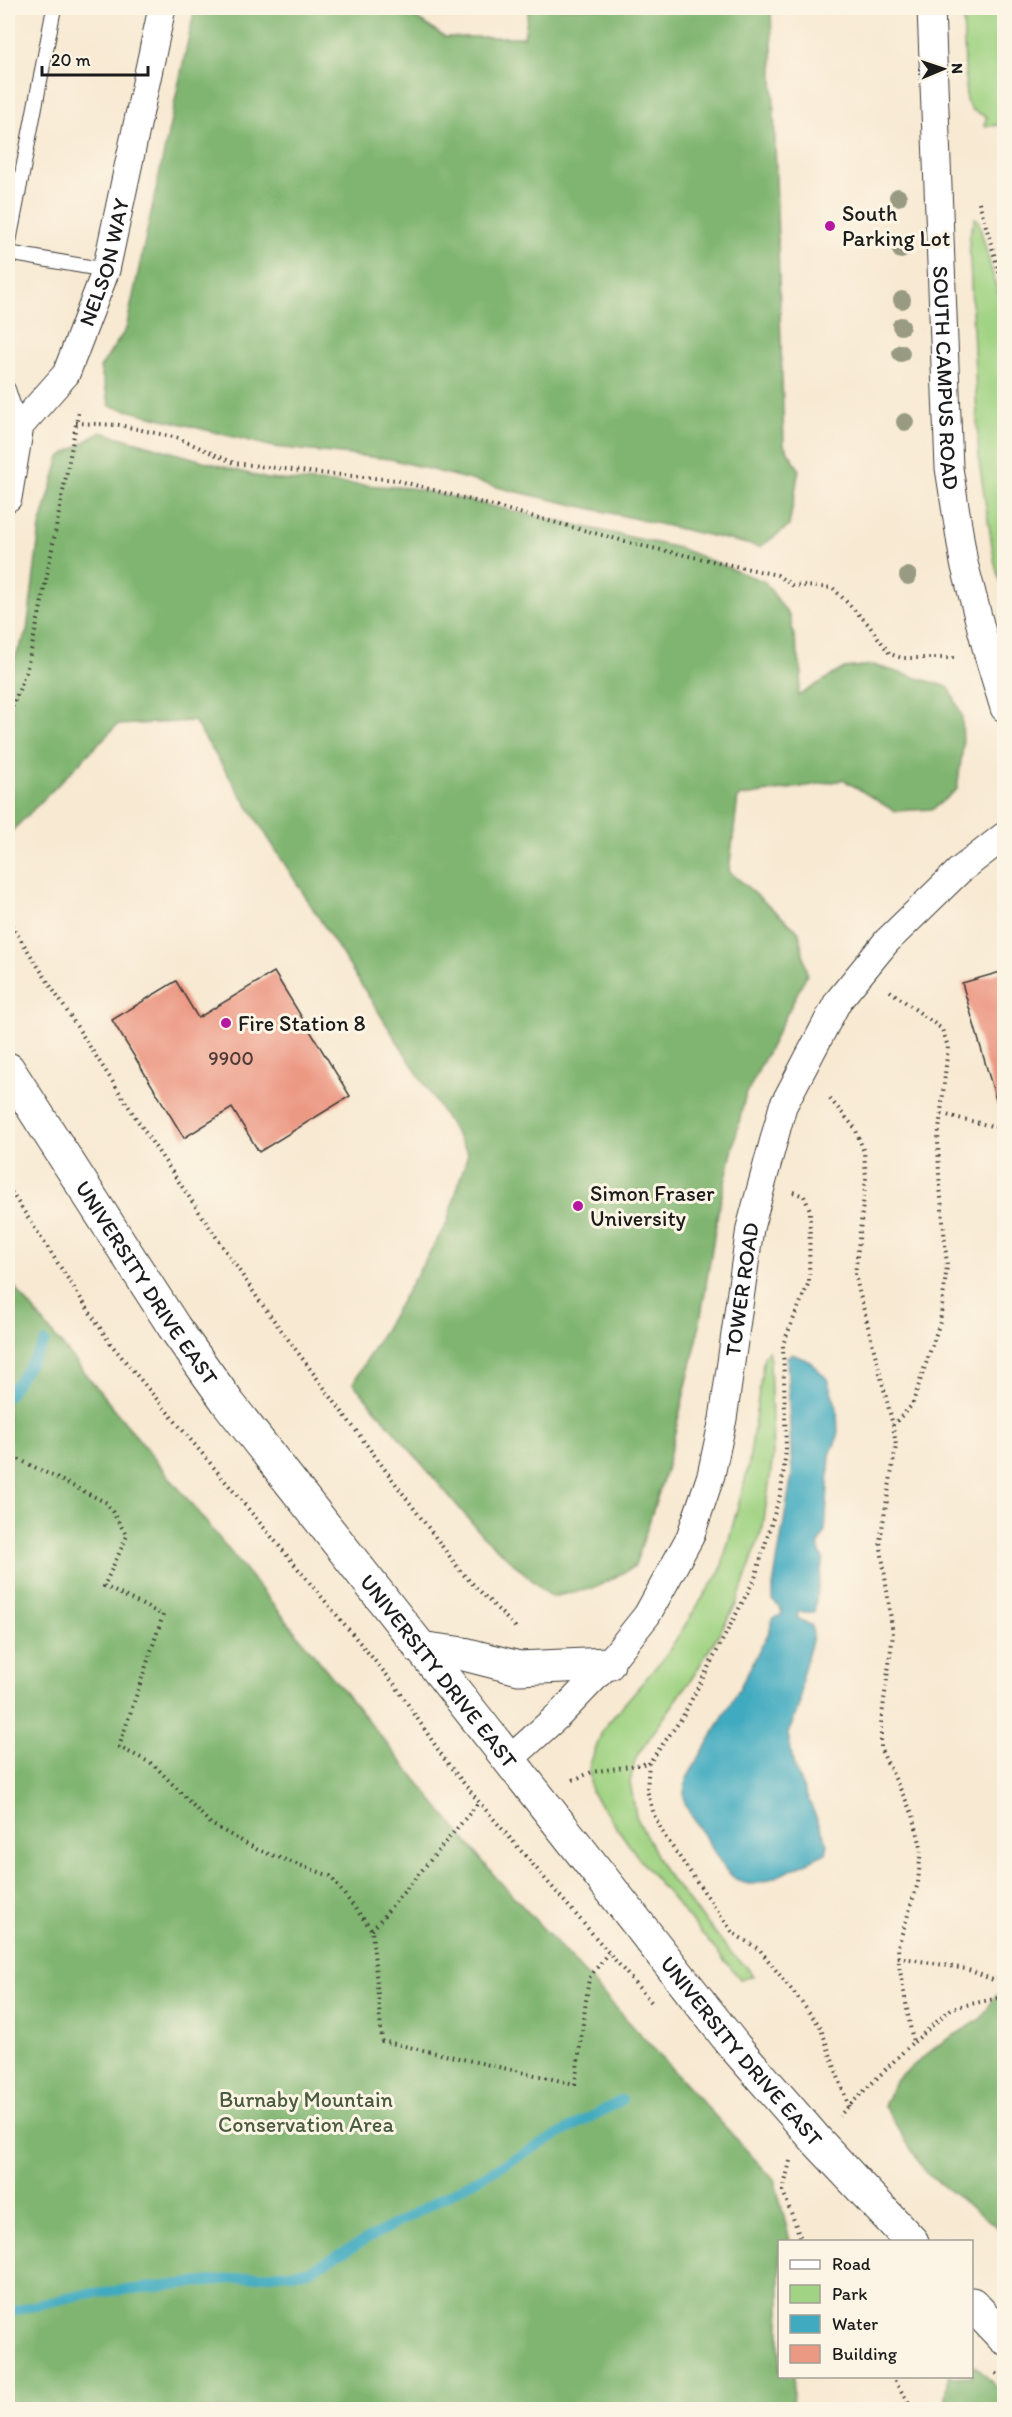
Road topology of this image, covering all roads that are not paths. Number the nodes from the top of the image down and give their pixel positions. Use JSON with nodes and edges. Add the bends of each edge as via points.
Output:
{"nodes":[{"id":1,"x":54,"y":8,"type":"edge"},
{"id":2,"x":162,"y":8,"type":"edge"},
{"id":3,"x":931,"y":8,"type":"edge"},
{"id":4,"x":8,"y":247,"type":"edge"},
{"id":5,"x":8,"y":254,"type":"edge"},
{"id":6,"x":106,"y":270,"type":"junction"},
{"id":7,"x":8,"y":389,"type":"edge"},
{"id":8,"x":20,"y":426,"type":"junction"},
{"id":9,"x":8,"y":498,"type":"edge"},
{"id":10,"x":1004,"y":703,"type":"edge"},
{"id":11,"x":1005,"y":836,"type":"edge"},
{"id":12,"x":8,"y":1069,"type":"edge"},
{"id":13,"x":420,"y":1648,"type":"junction"},
{"id":14,"x":608,"y":1664,"type":"junction"},
{"id":15,"x":510,"y":1759,"type":"junction"},
{"id":16,"x":911,"y":2240,"type":"edge"},
{"id":17,"x":973,"y":2305,"type":"edge"},
{"id":18,"x":1005,"y":2338,"type":"edge"}],
"edges":[{"from":1,"to":4,"type":"lane"},
{"from":2,"to":6,"type":"street","name":"NELSON WAY"},
{"from":3,"to":10,"type":"street","name":"SOUTH CAMPUS ROAD","via":[[949,468],[964,563]]},
{"from":5,"to":6,"type":"lane"},
{"from":6,"to":8,"type":"street","name":"NELSON WAY","via":[[66,374]]},
{"from":7,"to":8,"type":"lane"},
{"from":8,"to":9,"type":"street"},
{"from":11,"to":14,"type":"street","name":"TOWER ROAD","via":[[959,871],[887,940],[838,1001],[783,1106],[750,1228],[723,1419],[711,1475],[690,1537],[662,1589]]},
{"from":12,"to":13,"type":"street","name":"UNIVERSITY DRIVE EAST","via":[[229,1404]]},
{"from":13,"to":14,"type":"street","via":[[519,1668]]},
{"from":13,"to":15,"type":"street","name":"UNIVERSITY DRIVE EAST"},
{"from":14,"to":15,"type":"street","name":"TOWER ROAD"},
{"from":15,"to":16,"type":"street","name":"UNIVERSITY DRIVE EAST","via":[[735,2047]]},
{"from":17,"to":18,"type":"street"}]}
